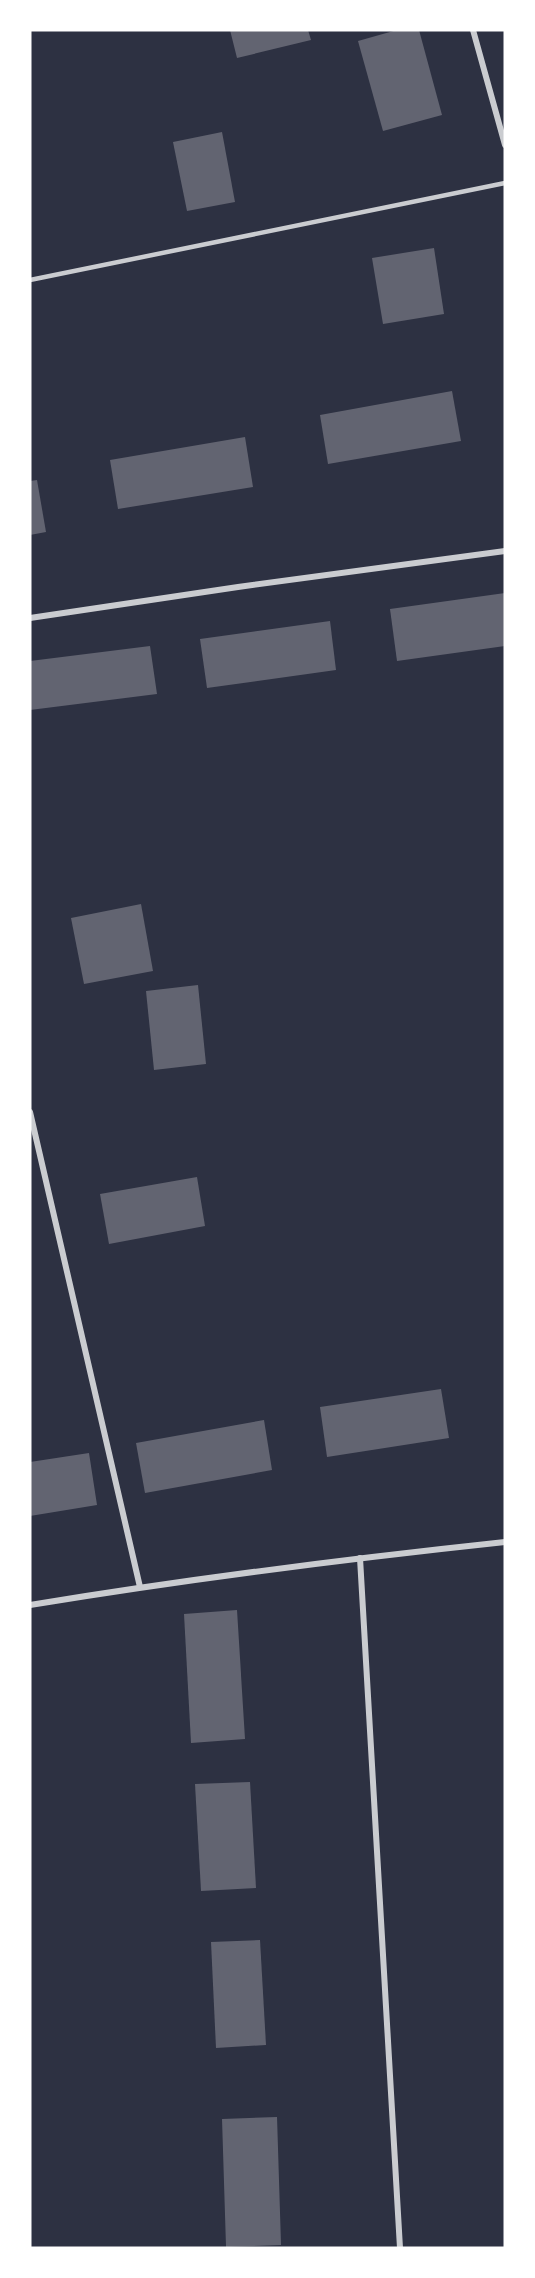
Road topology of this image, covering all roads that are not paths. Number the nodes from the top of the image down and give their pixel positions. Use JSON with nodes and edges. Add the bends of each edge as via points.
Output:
{"nodes":[{"id":1,"x":473,"y":30,"type":"edge"},
{"id":2,"x":505,"y":145,"type":"edge"},
{"id":3,"x":505,"y":183,"type":"edge"},
{"id":4,"x":30,"y":280,"type":"edge"},
{"id":5,"x":505,"y":551,"type":"edge"},
{"id":6,"x":30,"y":618,"type":"edge"},
{"id":7,"x":30,"y":1112,"type":"edge"},
{"id":8,"x":505,"y":1542,"type":"edge"},
{"id":9,"x":360,"y":1558,"type":"junction"},
{"id":10,"x":140,"y":1587,"type":"junction"},
{"id":11,"x":30,"y":1605,"type":"edge"},
{"id":12,"x":400,"y":2248,"type":"edge"}],
"edges":[{"from":1,"to":2,"type":"street"},
{"from":3,"to":4,"type":"lane"},
{"from":5,"to":6,"type":"street"},
{"from":7,"to":10,"type":"street"},
{"from":8,"to":9,"type":"street"},
{"from":9,"to":10,"type":"street"},
{"from":9,"to":12,"type":"street"},
{"from":10,"to":11,"type":"street"}]}
